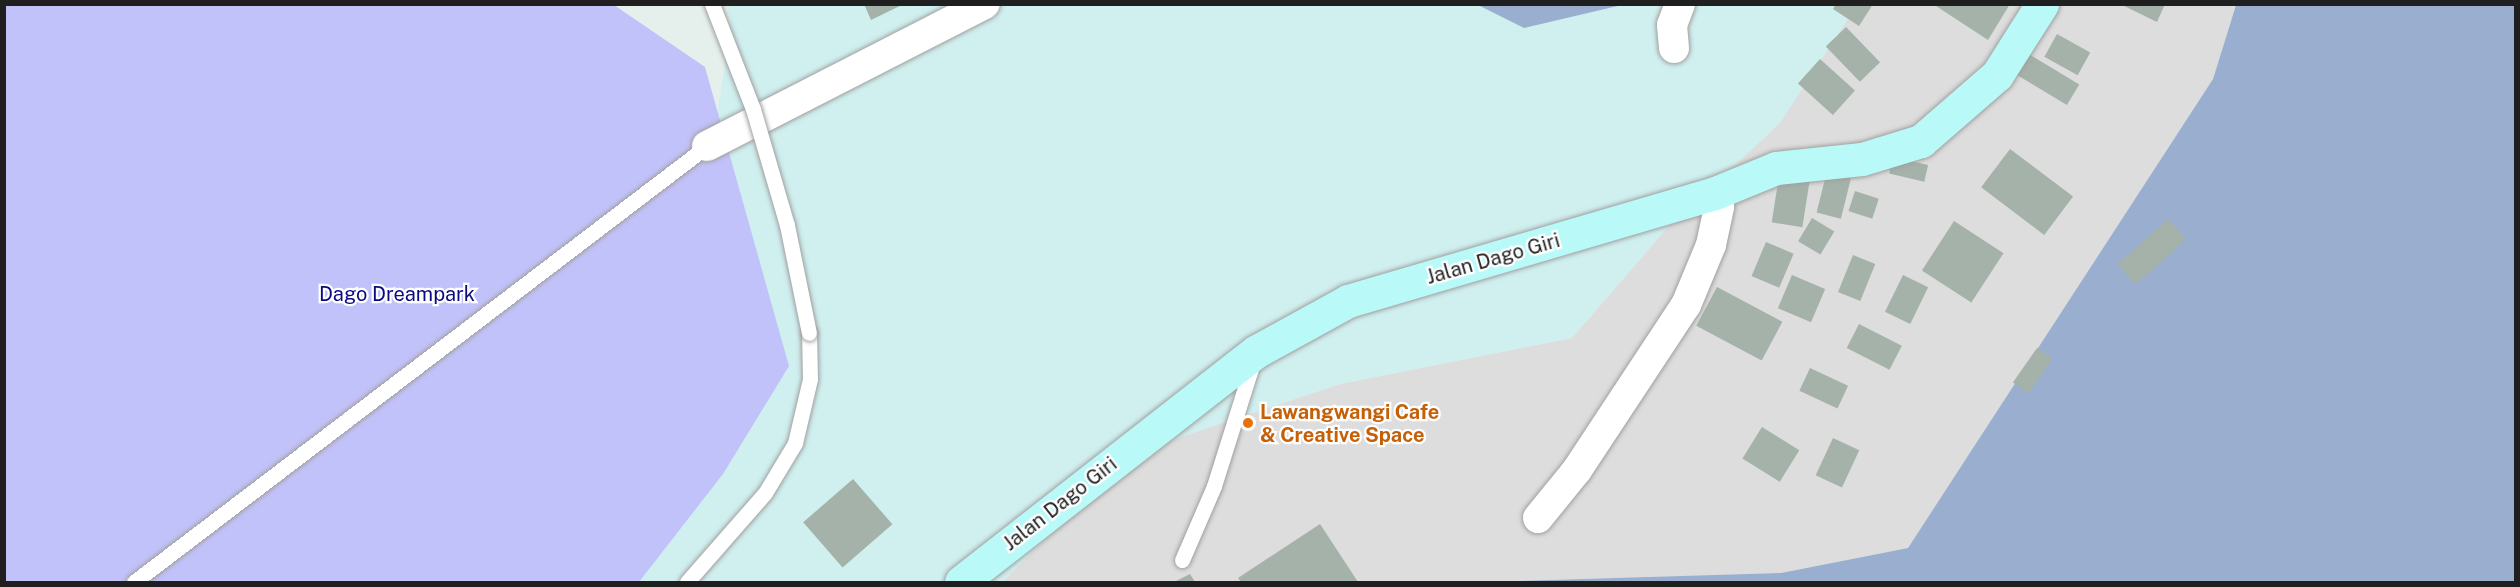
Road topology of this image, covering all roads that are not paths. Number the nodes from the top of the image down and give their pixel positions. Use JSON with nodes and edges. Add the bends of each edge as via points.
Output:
{"nodes":[{"id":1,"x":712,"y":4,"type":"edge"},
{"id":2,"x":985,"y":4,"type":"edge"},
{"id":3,"x":1680,"y":4,"type":"edge"},
{"id":4,"x":2042,"y":4,"type":"edge"},
{"id":5,"x":1674,"y":48,"type":"dead end"},
{"id":6,"x":707,"y":146,"type":"joint"},
{"id":7,"x":1715,"y":193,"type":"junction"},
{"id":8,"x":1257,"y":351,"type":"junction"},
{"id":9,"x":1538,"y":518,"type":"dead end"},
{"id":10,"x":1182,"y":560,"type":"dead end"},
{"id":11,"x":134,"y":582,"type":"edge"},
{"id":12,"x":687,"y":582,"type":"edge"},
{"id":13,"x":961,"y":582,"type":"edge"}],
"edges":[{"from":1,"to":12,"type":"lane","bridge":true,"via":[[753,109],[778,193],[809,333],[810,379],[795,443],[765,493]]},
{"from":2,"to":6,"type":"street"},
{"from":3,"to":5,"type":"street","via":[[1672,26]]},
{"from":4,"to":7,"type":"main road","name":"Jalan Dago Giri","via":[[1997,75],[1921,141],[1862,159],[1776,168]]},
{"from":6,"to":11,"type":"lane"},
{"from":7,"to":8,"type":"main road","name":"Jalan Dago Giri","via":[[1348,301]]},
{"from":7,"to":9,"type":"street","via":[[1719,207],[1711,245],[1686,305],[1577,470]]},
{"from":8,"to":10,"type":"lane","via":[[1214,486]]},
{"from":8,"to":13,"type":"main road","name":"Jalan Dago Giri"}]}
